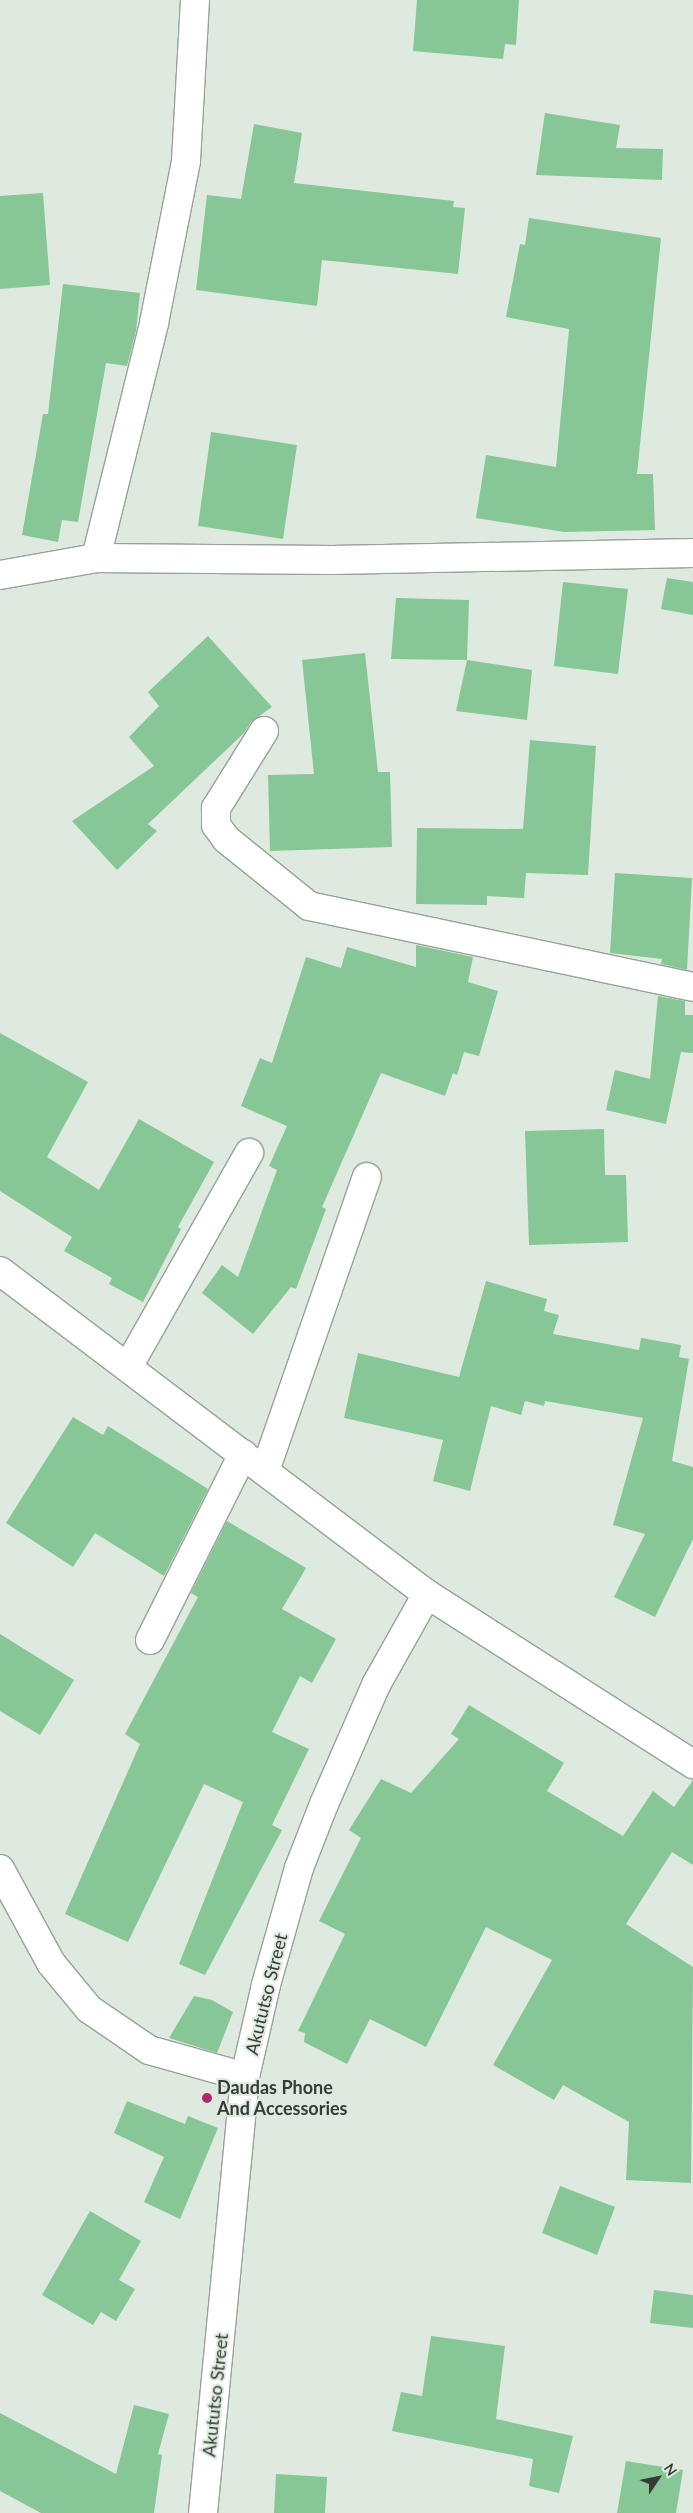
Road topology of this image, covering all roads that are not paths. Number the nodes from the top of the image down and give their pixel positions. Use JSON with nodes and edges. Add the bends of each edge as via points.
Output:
{"nodes":[{"id":1,"x":196,"y":0,"type":"edge"},
{"id":2,"x":693,"y":553,"type":"edge"},
{"id":3,"x":96,"y":558,"type":"junction"},
{"id":4,"x":0,"y":575,"type":"edge"},
{"id":5,"x":264,"y":731,"type":"dead end"},
{"id":6,"x":693,"y":987,"type":"edge"},
{"id":7,"x":249,"y":1153,"type":"dead end"},
{"id":8,"x":367,"y":1177,"type":"dead end"},
{"id":9,"x":0,"y":1271,"type":"edge"},
{"id":10,"x":128,"y":1367,"type":"junction"},
{"id":11,"x":243,"y":1454,"type":"junction"},
{"id":12,"x":265,"y":1470,"type":"junction"},
{"id":13,"x":427,"y":1594,"type":"junction"},
{"id":14,"x":150,"y":1640,"type":"dead end"},
{"id":15,"x":693,"y":1764,"type":"edge"},
{"id":16,"x":0,"y":1869,"type":"edge"},
{"id":17,"x":245,"y":2078,"type":"junction"},
{"id":18,"x":203,"y":2513,"type":"edge"}],
"edges":[{"from":1,"to":3,"type":"street","via":[[186,161],[154,323]]},
{"from":2,"to":3,"type":"street","via":[[332,560]]},
{"from":3,"to":4,"type":"street"},
{"from":5,"to":6,"type":"street","via":[[216,808],[216,824],[226,839],[310,906]]},
{"from":7,"to":10,"type":"street"},
{"from":8,"to":12,"type":"street"},
{"from":9,"to":10,"type":"street"},
{"from":10,"to":11,"type":"street"},
{"from":11,"to":12,"type":"street"},
{"from":11,"to":14,"type":"street"},
{"from":12,"to":13,"type":"street"},
{"from":13,"to":15,"type":"street"},
{"from":13,"to":17,"type":"street","name":"Akututso Street","via":[[376,1686],[299,1868],[266,1985]]},
{"from":16,"to":17,"type":"street","via":[[51,1963],[89,2009],[149,2050]]},
{"from":17,"to":18,"type":"street","name":"Akututso Street"}]}
